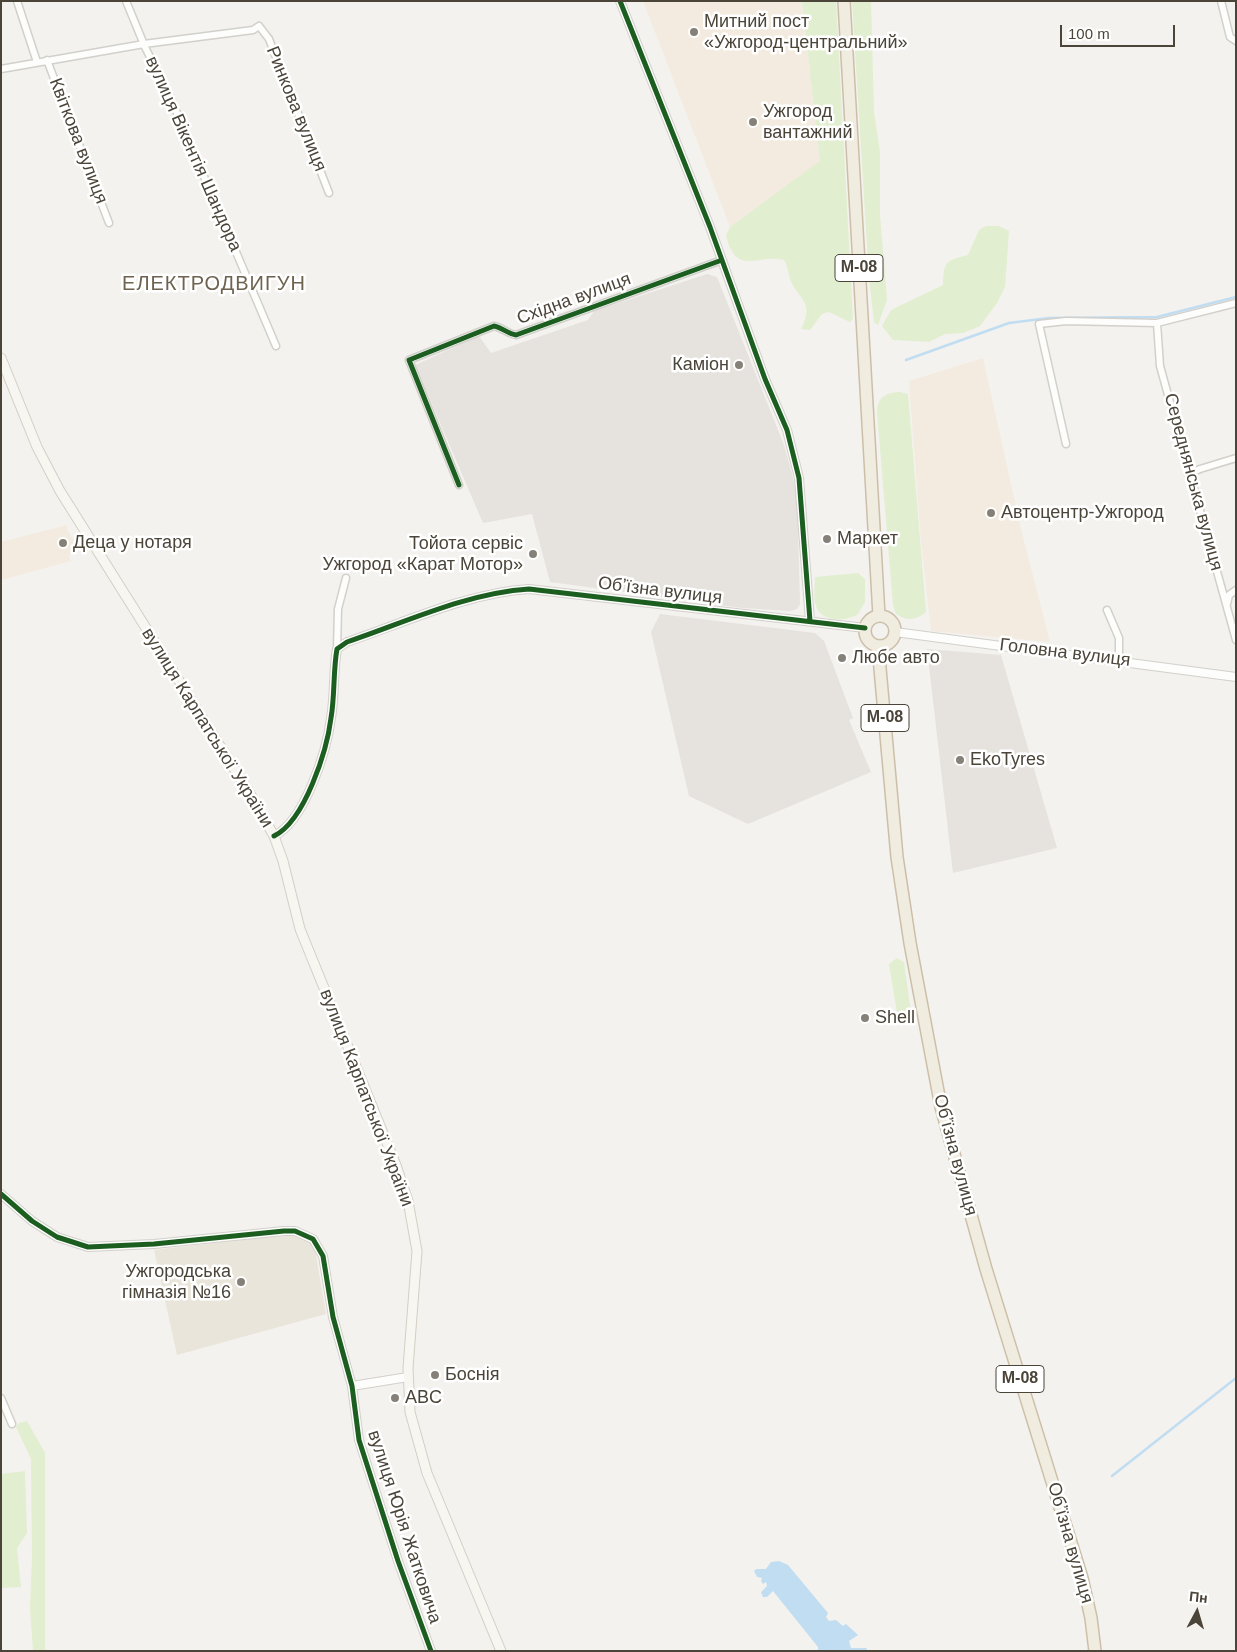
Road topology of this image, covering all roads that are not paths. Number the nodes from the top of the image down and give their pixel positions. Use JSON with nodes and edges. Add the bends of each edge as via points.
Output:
{"nodes":[{"id":1,"x":17,"y":1,"type":"edge"},
{"id":2,"x":126,"y":1,"type":"edge"},
{"id":3,"x":620,"y":1,"type":"edge"},
{"id":4,"x":844,"y":1,"type":"edge"},
{"id":5,"x":1221,"y":1,"type":"edge"},
{"id":6,"x":1236,"y":41,"type":"edge"},
{"id":7,"x":144,"y":44,"type":"junction"},
{"id":8,"x":47,"y":60,"type":"junction"},
{"id":9,"x":37,"y":62,"type":"junction"},
{"id":10,"x":1,"y":69,"type":"edge"},
{"id":11,"x":329,"y":193,"type":"dead end"},
{"id":12,"x":109,"y":223,"type":"dead end"},
{"id":13,"x":722,"y":260,"type":"junction"},
{"id":14,"x":1236,"y":303,"type":"edge"},
{"id":15,"x":1157,"y":324,"type":"junction"},
{"id":16,"x":276,"y":346,"type":"dead end"},
{"id":17,"x":1,"y":358,"type":"edge"},
{"id":18,"x":1066,"y":444,"type":"dead end"},
{"id":19,"x":1236,"y":458,"type":"edge"},
{"id":20,"x":1188,"y":474,"type":"junction"},
{"id":21,"x":459,"y":485,"type":"dead end"},
{"id":22,"x":346,"y":578,"type":"dead end"},
{"id":23,"x":1236,"y":590,"type":"edge"},
{"id":24,"x":1227,"y":605,"type":"junction"},
{"id":25,"x":1107,"y":610,"type":"dead end"},
{"id":26,"x":879,"y":616,"type":"junction"},
{"id":27,"x":810,"y":621,"type":"junction"},
{"id":28,"x":865,"y":628,"type":"junction"},
{"id":29,"x":894,"y":632,"type":"junction"},
{"id":30,"x":1236,"y":640,"type":"edge"},
{"id":31,"x":878,"y":646,"type":"junction"},
{"id":32,"x":337,"y":649,"type":"junction"},
{"id":33,"x":1119,"y":660,"type":"junction"},
{"id":34,"x":1235,"y":676,"type":"edge"},
{"id":35,"x":274,"y":836,"type":"junction"},
{"id":36,"x":1,"y":1194,"type":"edge"},
{"id":37,"x":408,"y":1377,"type":"junction"},
{"id":38,"x":352,"y":1386,"type":"junction"},
{"id":39,"x":1,"y":1398,"type":"edge"},
{"id":40,"x":12,"y":1424,"type":"dead end"},
{"id":41,"x":432,"y":1651,"type":"edge"},
{"id":42,"x":501,"y":1651,"type":"edge"},
{"id":43,"x":1095,"y":1651,"type":"edge"}],
"edges":[{"from":1,"to":9,"type":"street"},
{"from":2,"to":7,"type":"street","name":"вулиця Вікентія Шандора"},
{"from":3,"to":13,"type":"street"},
{"from":4,"to":26,"type":"highway","number":"М-08"},
{"from":5,"to":6,"type":"street","via":[[1230,36]]},
{"from":7,"to":8,"type":"street"},
{"from":7,"to":11,"type":"street","name":"Ринкова вулиця","via":[[252,30],[259,26],[268,40]]},
{"from":7,"to":16,"type":"street","name":"вулиця Вікентія Шандора","via":[[172,99]]},
{"from":8,"to":9,"type":"street"},
{"from":8,"to":12,"type":"street","name":"Квіткова вулиця"},
{"from":9,"to":10,"type":"street"},
{"from":13,"to":21,"type":"street","name":"Східна вулиця","via":[[516,335],[494,326],[409,360]]},
{"from":13,"to":27,"type":"street","via":[[766,383],[787,430],[799,478]]},
{"from":14,"to":15,"type":"street"},
{"from":15,"to":18,"type":"street","via":[[1066,321],[1039,324]]},
{"from":15,"to":20,"type":"street","name":"Середнянська вулиця","via":[[1160,366],[1178,424]]},
{"from":17,"to":35,"type":"main road","name":"вулиця Карпатської України","via":[[37,447],[60,491]]},
{"from":19,"to":20,"type":"street"},
{"from":20,"to":24,"type":"street","name":"Середнянська вулиця"},
{"from":22,"to":32,"type":"street","via":[[338,609]]},
{"from":23,"to":24,"type":"street","via":[[1229,595]]},
{"from":24,"to":30,"type":"street","name":"Середнянська вулиця"},
{"from":25,"to":33,"type":"street","via":[[1119,638]]},
{"from":26,"to":28,"type":"highway","via":[[870,620]]},
{"from":26,"to":29,"type":"highway","via":[[888,619]]},
{"from":27,"to":28,"type":"street","name":"Обʼїзна вулиця"},
{"from":27,"to":32,"type":"street","name":"Обʼїзна вулиця","via":[[548,591],[508,590],[454,605],[347,642]]},
{"from":28,"to":31,"type":"highway","via":[[870,642]]},
{"from":29,"to":31,"type":"highway","via":[[888,644]]},
{"from":29,"to":33,"type":"street","name":"Головна вулиця"},
{"from":31,"to":43,"type":"highway","name":"Обʼїзна вулиця","number":"М-08","via":[[898,857],[910,943],[941,1107],[986,1269],[1082,1578]]},
{"from":32,"to":35,"type":"street","via":[[331,719],[323,755],[301,804],[287,827]]},
{"from":33,"to":34,"type":"street","name":"Головна вулиця"},
{"from":35,"to":37,"type":"main road","name":"вулиця Карпатської України","via":[[300,930],[383,1130],[408,1200],[417,1262]]},
{"from":36,"to":38,"type":"street","name":"вулиця Юрія Жатковича","via":[[32,1222],[56,1237],[88,1246],[154,1244],[277,1231],[306,1234],[318,1245],[323,1256]]},
{"from":37,"to":38,"type":"street"},
{"from":37,"to":42,"type":"main road","name":"вулиця Карпатської України","via":[[410,1412],[426,1473]]},
{"from":38,"to":41,"type":"street","name":"вулиця Юрія Жатковича","via":[[359,1440]]},
{"from":39,"to":40,"type":"street"}]}
